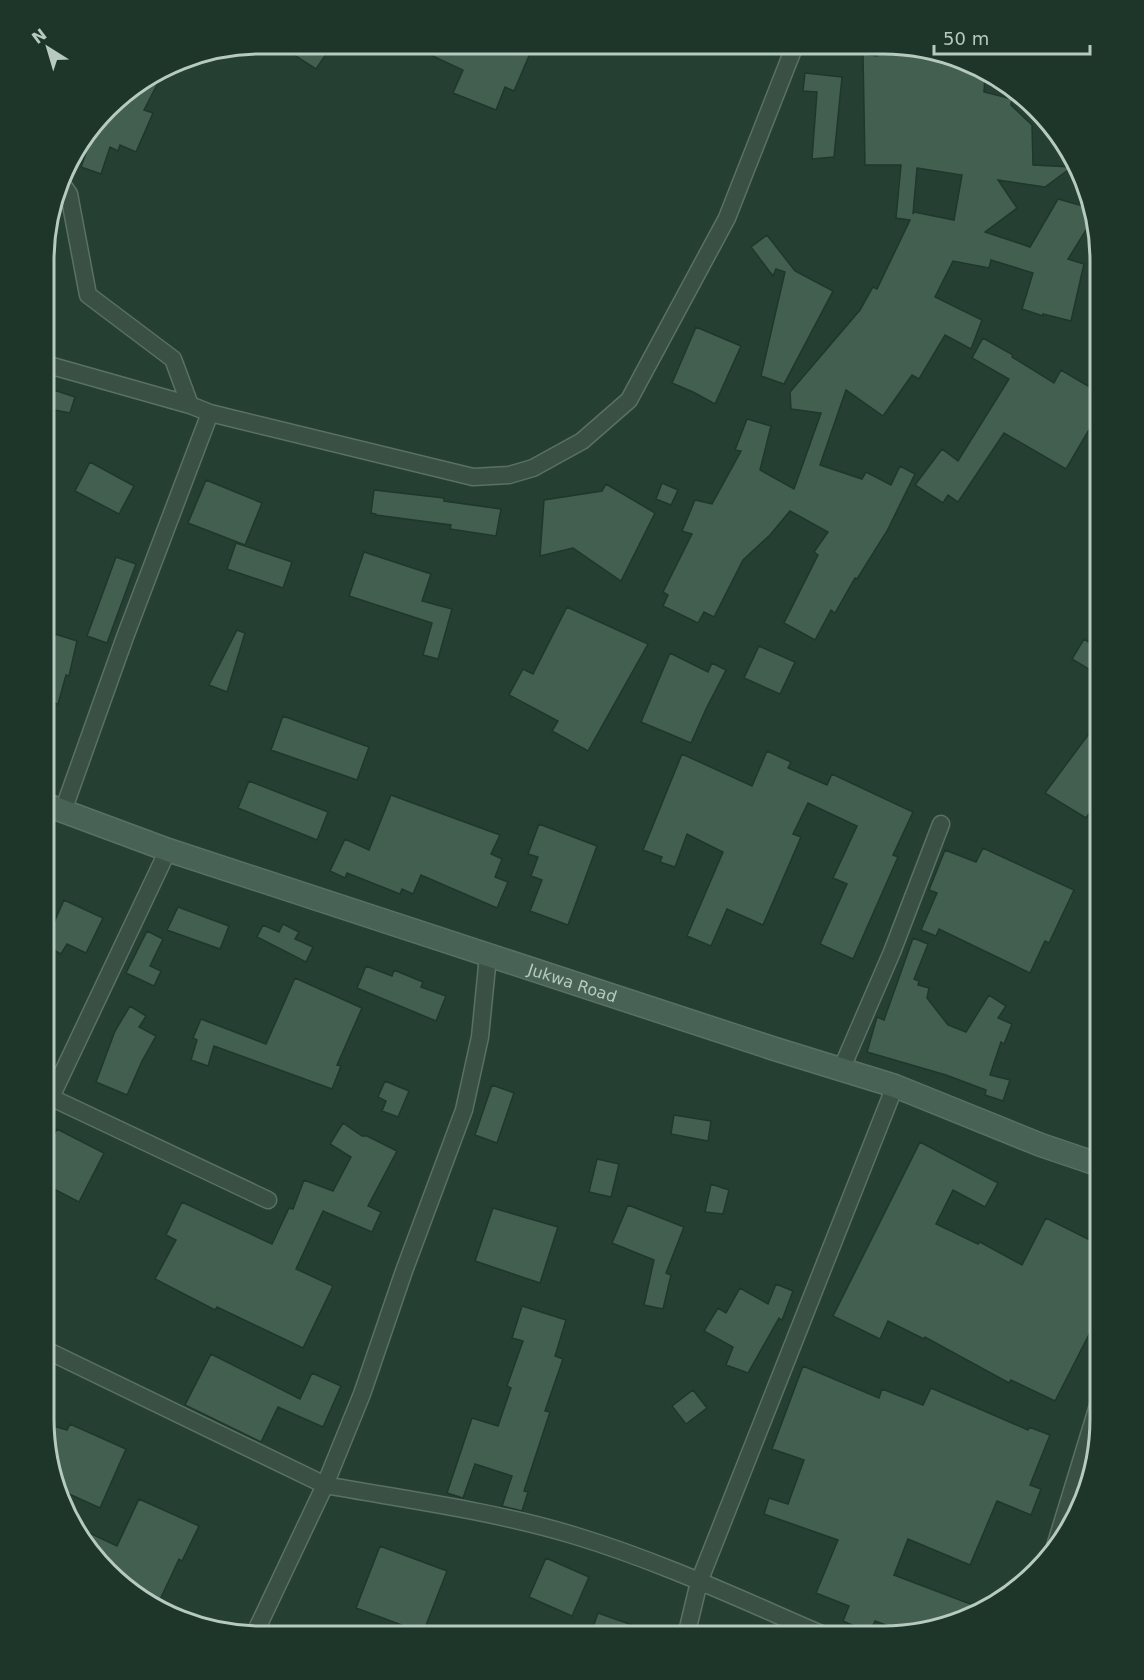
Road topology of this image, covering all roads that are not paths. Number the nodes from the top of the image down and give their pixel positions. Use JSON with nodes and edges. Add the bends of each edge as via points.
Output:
{"nodes":[{"id":1,"x":791,"y":54,"type":"edge"},
{"id":2,"x":67,"y":191,"type":"edge"},
{"id":3,"x":54,"y":367,"type":"edge"},
{"id":4,"x":190,"y":405,"type":"junction"},
{"id":5,"x":210,"y":413,"type":"junction"},
{"id":6,"x":54,"y":808,"type":"edge"},
{"id":7,"x":941,"y":824,"type":"dead end"},
{"id":8,"x":168,"y":850,"type":"junction"},
{"id":9,"x":488,"y":956,"type":"junction"},
{"id":10,"x":841,"y":1070,"type":"junction"},
{"id":11,"x":895,"y":1086,"type":"junction"},
{"id":12,"x":54,"y":1089,"type":"edge"},
{"id":13,"x":54,"y":1107,"type":"edge"},
{"id":14,"x":1090,"y":1162,"type":"edge"},
{"id":15,"x":268,"y":1200,"type":"dead end"},
{"id":16,"x":54,"y":1353,"type":"edge"},
{"id":17,"x":325,"y":1485,"type":"junction"},
{"id":18,"x":699,"y":1582,"type":"junction"},
{"id":19,"x":258,"y":1626,"type":"edge"},
{"id":20,"x":689,"y":1626,"type":"edge"},
{"id":21,"x":802,"y":1626,"type":"edge"}],
"edges":[{"from":1,"to":5,"type":"street","via":[[727,218],[635,390],[629,400],[582,441],[533,468],[509,475],[473,477]]},
{"from":2,"to":4,"type":"street","via":[[88,295],[173,359]]},
{"from":3,"to":4,"type":"street"},
{"from":4,"to":5,"type":"street"},
{"from":5,"to":6,"type":"street","via":[[125,638]]},
{"from":6,"to":8,"type":"main road","name":"Jukwa Road"},
{"from":7,"to":10,"type":"street"},
{"from":8,"to":9,"type":"main road","name":"Jukwa Road"},
{"from":8,"to":12,"type":"street"},
{"from":9,"to":10,"type":"main road","name":"Jukwa Road"},
{"from":9,"to":17,"type":"street","via":[[480,1037],[464,1110],[362,1394]]},
{"from":10,"to":11,"type":"main road","name":"Jukwa Road"},
{"from":11,"to":14,"type":"main road","name":"Jukwa Road"},
{"from":11,"to":18,"type":"street"},
{"from":13,"to":15,"type":"street"},
{"from":16,"to":17,"type":"street"},
{"from":17,"to":18,"type":"street","via":[[473,1511],[575,1536]]},
{"from":17,"to":19,"type":"street"},
{"from":18,"to":20,"type":"street"},
{"from":18,"to":21,"type":"street"}]}
